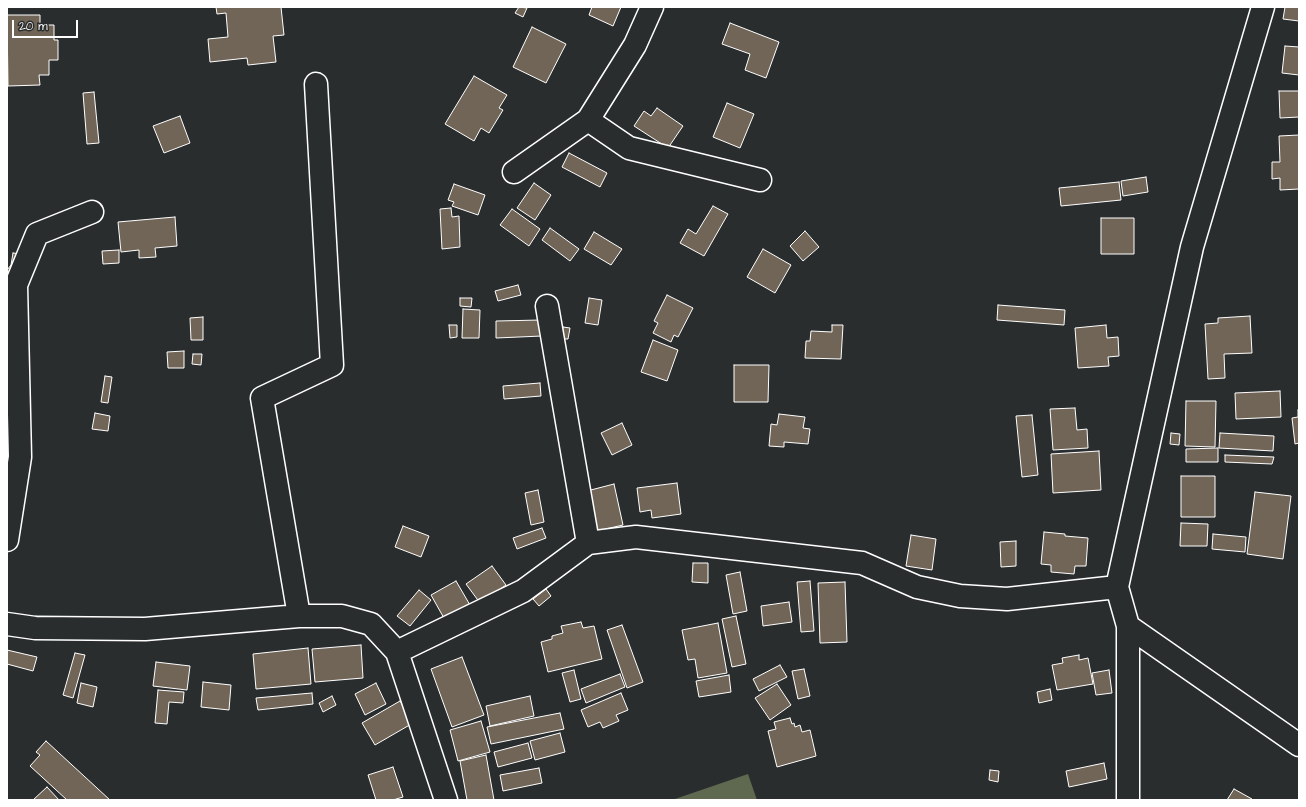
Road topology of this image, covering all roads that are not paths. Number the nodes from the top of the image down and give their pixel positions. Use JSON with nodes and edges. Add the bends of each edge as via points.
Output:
{"nodes":[{"id":1,"x":652,"y":7,"type":"edge"},
{"id":2,"x":1263,"y":7,"type":"edge"},
{"id":3,"x":316,"y":84,"type":"dead end"},
{"id":4,"x":588,"y":120,"type":"junction"},
{"id":5,"x":514,"y":172,"type":"dead end"},
{"id":6,"x":760,"y":180,"type":"dead end"},
{"id":7,"x":92,"y":212,"type":"dead end"},
{"id":8,"x":547,"y":306,"type":"dead end"},
{"id":9,"x":7,"y":540,"type":"edge"},
{"id":10,"x":588,"y":543,"type":"junction"},
{"id":11,"x":1117,"y":587,"type":"junction"},
{"id":12,"x":299,"y":616,"type":"junction"},
{"id":13,"x":7,"y":624,"type":"edge"},
{"id":14,"x":1128,"y":626,"type":"junction"},
{"id":15,"x":397,"y":652,"type":"junction"},
{"id":16,"x":1299,"y":745,"type":"edge"},
{"id":17,"x":446,"y":800,"type":"edge"},
{"id":18,"x":1128,"y":800,"type":"edge"}],
"edges":[{"from":1,"to":4,"type":"street","via":[[635,45]]},
{"from":2,"to":11,"type":"street","via":[[1192,247]]},
{"from":3,"to":12,"type":"street","via":[[332,365],[262,398]]},
{"from":4,"to":5,"type":"street"},
{"from":4,"to":6,"type":"street","via":[[629,148]]},
{"from":7,"to":9,"type":"street","via":[[37,234],[16,285],[20,457]]},
{"from":8,"to":10,"type":"street"},
{"from":10,"to":11,"type":"street","via":[[636,537],[862,563],[917,587],[960,596],[1007,599]]},
{"from":10,"to":15,"type":"street","via":[[522,591]]},
{"from":11,"to":14,"type":"street"},
{"from":12,"to":13,"type":"street","via":[[145,629],[35,628]]},
{"from":12,"to":15,"type":"street","via":[[342,616],[371,624]]},
{"from":14,"to":16,"type":"street"},
{"from":14,"to":18,"type":"street"},
{"from":15,"to":17,"type":"street"}]}
